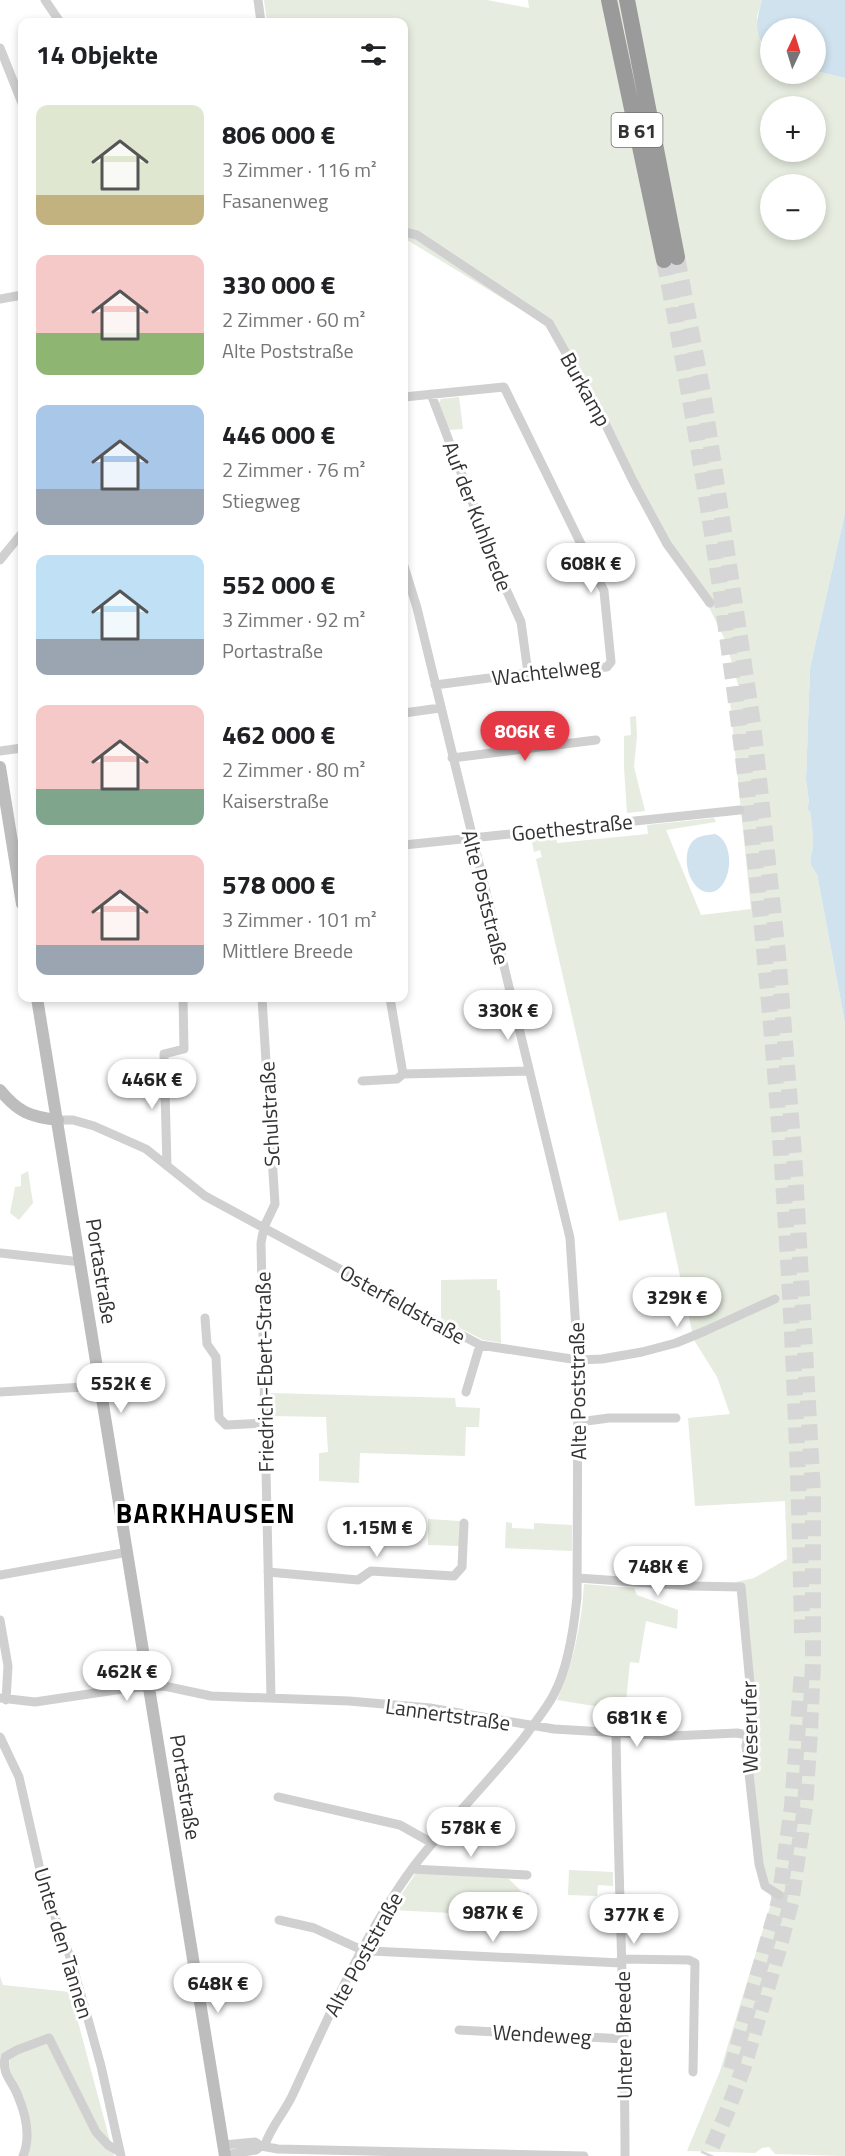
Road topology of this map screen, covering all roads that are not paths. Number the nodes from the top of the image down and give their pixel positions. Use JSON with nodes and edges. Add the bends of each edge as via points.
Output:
{"nodes":[{"id":1,"x":45,"y":0,"type":"edge"},
{"id":2,"x":258,"y":0,"type":"edge"},
{"id":3,"x":609,"y":0,"type":"edge"},
{"id":4,"x":627,"y":0,"type":"edge"},
{"id":5,"x":57,"y":18,"type":"edge"},
{"id":6,"x":260,"y":18,"type":"edge"},
{"id":7,"x":0,"y":48,"type":"edge"},
{"id":8,"x":18,"y":92,"type":"edge"},
{"id":9,"x":408,"y":233,"type":"edge"},
{"id":10,"x":18,"y":296,"type":"edge"},
{"id":11,"x":0,"y":299,"type":"edge"},
{"id":12,"x":431,"y":394,"type":"junction"},
{"id":13,"x":408,"y":397,"type":"edge"},
{"id":14,"x":18,"y":538,"type":"edge"},
{"id":15,"x":0,"y":560,"type":"edge"},
{"id":16,"x":408,"y":579,"type":"edge"},
{"id":17,"x":710,"y":603,"type":"dead end"},
{"id":18,"x":528,"y":673,"type":"junction"},
{"id":19,"x":435,"y":685,"type":"junction"},
{"id":20,"x":440,"y":708,"type":"junction"},
{"id":21,"x":408,"y":712,"type":"edge"},
{"id":22,"x":596,"y":740,"type":"dead end"},
{"id":23,"x":18,"y":749,"type":"edge"},
{"id":24,"x":0,"y":751,"type":"edge"},
{"id":25,"x":452,"y":758,"type":"junction"},
{"id":26,"x":0,"y":767,"type":"edge"},
{"id":27,"x":740,"y":810,"type":"dead end"},
{"id":28,"x":472,"y":838,"type":"junction"},
{"id":29,"x":408,"y":845,"type":"edge"},
{"id":30,"x":18,"y":869,"type":"edge"},
{"id":31,"x":38,"y":1002,"type":"edge"},
{"id":32,"x":183,"y":1002,"type":"edge"},
{"id":33,"x":262,"y":1002,"type":"edge"},
{"id":34,"x":391,"y":1002,"type":"edge"},
{"id":35,"x":529,"y":1071,"type":"junction"},
{"id":36,"x":403,"y":1074,"type":"junction"},
{"id":37,"x":362,"y":1081,"type":"dead end"},
{"id":38,"x":0,"y":1090,"type":"edge"},
{"id":39,"x":58,"y":1120,"type":"junction"},
{"id":40,"x":167,"y":1166,"type":"junction"},
{"id":41,"x":264,"y":1227,"type":"junction"},
{"id":42,"x":0,"y":1253,"type":"edge"},
{"id":43,"x":81,"y":1262,"type":"junction"},
{"id":44,"x":775,"y":1299,"type":"dead end"},
{"id":45,"x":205,"y":1318,"type":"dead end"},
{"id":46,"x":480,"y":1345,"type":"junction"},
{"id":47,"x":578,"y":1360,"type":"junction"},
{"id":48,"x":101,"y":1386,"type":"junction"},
{"id":49,"x":0,"y":1392,"type":"edge"},
{"id":50,"x":466,"y":1392,"type":"dead end"},
{"id":51,"x":676,"y":1418,"type":"dead end"},
{"id":52,"x":579,"y":1422,"type":"junction"},
{"id":53,"x":265,"y":1423,"type":"junction"},
{"id":54,"x":464,"y":1523,"type":"dead end"},
{"id":55,"x":128,"y":1552,"type":"junction"},
{"id":56,"x":268,"y":1572,"type":"junction"},
{"id":57,"x":0,"y":1575,"type":"edge"},
{"id":58,"x":578,"y":1578,"type":"junction"},
{"id":59,"x":0,"y":1620,"type":"edge"},
{"id":60,"x":150,"y":1686,"type":"junction"},
{"id":61,"x":271,"y":1698,"type":"junction"},
{"id":62,"x":3,"y":1699,"type":"edge"},
{"id":63,"x":532,"y":1726,"type":"junction"},
{"id":64,"x":616,"y":1733,"type":"junction"},
{"id":65,"x":747,"y":1735,"type":"junction"},
{"id":66,"x":0,"y":1737,"type":"edge"},
{"id":67,"x":278,"y":1797,"type":"dead end"},
{"id":68,"x":432,"y":1843,"type":"junction"},
{"id":69,"x":412,"y":1869,"type":"junction"},
{"id":70,"x":527,"y":1875,"type":"dead end"},
{"id":71,"x":779,"y":1894,"type":"dead end"},
{"id":72,"x":279,"y":1920,"type":"dead end"},
{"id":73,"x":363,"y":1950,"type":"junction"},
{"id":74,"x":621,"y":1961,"type":"junction"},
{"id":75,"x":459,"y":2030,"type":"dead end"},
{"id":76,"x":625,"y":2039,"type":"junction"},
{"id":77,"x":693,"y":2072,"type":"dead end"},
{"id":78,"x":263,"y":2146,"type":"junction"},
{"id":79,"x":225,"y":2152,"type":"edge"},
{"id":80,"x":121,"y":2154,"type":"edge"},
{"id":81,"x":465,"y":2155,"type":"edge"},
{"id":82,"x":23,"y":2156,"type":"edge"},
{"id":83,"x":584,"y":2156,"type":"edge"},
{"id":84,"x":625,"y":2156,"type":"edge"}],
"edges":[{"from":1,"to":5,"type":"street"},
{"from":2,"to":6,"type":"street"},
{"from":3,"to":4,"type":"highway","number":"B 61","via":[[671,259]]},
{"from":7,"to":8,"type":"street"},
{"from":9,"to":17,"type":"street","name":"Burkamp","via":[[417,235],[549,323],[667,544]]},
{"from":10,"to":11,"type":"street"},
{"from":12,"to":13,"type":"street"},
{"from":12,"to":18,"type":"street","name":"Auf der Kuhlbrede","via":[[521,622]]},
{"from":12,"to":18,"type":"street","name":"Wachtelweg","via":[[504,387],[604,591],[611,662],[607,667]]},
{"from":14,"to":15,"type":"street"},
{"from":16,"to":19,"type":"street","name":"Alte Poststraße"},
{"from":18,"to":19,"type":"street","name":"Wachtelweg"},
{"from":19,"to":20,"type":"street","name":"Alte Poststraße"},
{"from":20,"to":21,"type":"street"},
{"from":20,"to":25,"type":"street","name":"Alte Poststraße"},
{"from":22,"to":25,"type":"street"},
{"from":23,"to":24,"type":"street"},
{"from":25,"to":28,"type":"street","name":"Alte Poststraße"},
{"from":26,"to":30,"type":"main road"},
{"from":27,"to":28,"type":"street","name":"Goethestraße"},
{"from":28,"to":29,"type":"street","name":"Goethestraße"},
{"from":28,"to":35,"type":"street","name":"Alte Poststraße"},
{"from":31,"to":39,"type":"main road","name":"Portastraße"},
{"from":32,"to":40,"type":"street","via":[[184,1049],[164,1054]]},
{"from":33,"to":41,"type":"street","name":"Schulstraße","via":[[275,1204]]},
{"from":34,"to":36,"type":"street"},
{"from":35,"to":36,"type":"street"},
{"from":35,"to":47,"type":"street","name":"Alte Poststraße","via":[[570,1238]]},
{"from":36,"to":37,"type":"street","via":[[397,1079]]},
{"from":38,"to":39,"type":"main road","via":[[27,1114]]},
{"from":39,"to":40,"type":"street","name":"Osterfeldstraße","via":[[94,1126],[146,1149]]},
{"from":39,"to":43,"type":"main road","name":"Portastraße"},
{"from":40,"to":41,"type":"street","name":"Osterfeldstraße","via":[[205,1196]]},
{"from":41,"to":46,"type":"street","name":"Osterfeldstraße"},
{"from":41,"to":53,"type":"street","name":"Friedrich-Ebert-Straße","via":[[261,1243]]},
{"from":42,"to":43,"type":"street"},
{"from":43,"to":48,"type":"main road","name":"Portastraße"},
{"from":44,"to":47,"type":"street","name":"Osterfeldstraße","via":[[676,1343],[602,1359]]},
{"from":45,"to":53,"type":"street","via":[[207,1344],[216,1357],[219,1418],[226,1425]]},
{"from":46,"to":47,"type":"street","name":"Osterfeldstraße"},
{"from":46,"to":50,"type":"street"},
{"from":47,"to":52,"type":"street","name":"Alte Poststraße"},
{"from":48,"to":49,"type":"street"},
{"from":48,"to":55,"type":"main road","name":"Portastraße"},
{"from":51,"to":52,"type":"street"},
{"from":52,"to":58,"type":"street","name":"Alte Poststraße"},
{"from":53,"to":56,"type":"street","name":"Friedrich-Ebert-Straße"},
{"from":54,"to":56,"type":"street","via":[[462,1567],[454,1576],[371,1571],[358,1580]]},
{"from":55,"to":57,"type":"street"},
{"from":55,"to":60,"type":"main road","name":"Portastraße"},
{"from":56,"to":61,"type":"street","name":"Friedrich-Ebert-Straße"},
{"from":58,"to":63,"type":"street","name":"Alte Poststraße","via":[[575,1618],[563,1671],[554,1694]]},
{"from":58,"to":65,"type":"street","name":"Weserufer","via":[[741,1587],[753,1716]]},
{"from":59,"to":62,"type":"street","via":[[8,1666]]},
{"from":60,"to":61,"type":"street","name":"Lannertstraße","via":[[211,1696]]},
{"from":60,"to":62,"type":"street","name":"Lannertstraße","via":[[46,1701]]},
{"from":60,"to":79,"type":"main road","name":"Portastraße"},
{"from":61,"to":63,"type":"street","name":"Lannertstraße","via":[[430,1708]]},
{"from":63,"to":64,"type":"street","name":"Lannertstraße"},
{"from":63,"to":68,"type":"street","name":"Alte Poststraße"},
{"from":64,"to":65,"type":"street","name":"Lannertstraße"},
{"from":64,"to":74,"type":"street","name":"Untere Breede"},
{"from":65,"to":71,"type":"street","name":"Weserufer","via":[[760,1870],[765,1886]]},
{"from":66,"to":80,"type":"street","name":"Unter den Tannen","via":[[19,1777],[44,1887],[70,1957]]},
{"from":67,"to":68,"type":"street","via":[[400,1825]]},
{"from":68,"to":69,"type":"street","name":"Alte Poststraße"},
{"from":69,"to":70,"type":"street"},
{"from":69,"to":73,"type":"street","name":"Alte Poststraße"},
{"from":72,"to":73,"type":"street","via":[[314,1928]]},
{"from":73,"to":74,"type":"street"},
{"from":73,"to":78,"type":"street","name":"Alte Poststraße"},
{"from":74,"to":76,"type":"street","name":"Untere Breede"},
{"from":74,"to":77,"type":"street","via":[[695,1963]]},
{"from":75,"to":76,"type":"street","name":"Wendeweg"},
{"from":76,"to":84,"type":"street","name":"Untere Breede"},
{"from":78,"to":79,"type":"street","via":[[255,2142]]},
{"from":78,"to":81,"type":"street"},
{"from":80,"to":82,"type":"street","name":"Unter den Tannen","via":[[96,2132],[49,2038],[5,2057],[5,2074],[18,2095],[28,2130]]},
{"from":81,"to":83,"type":"street"}]}
